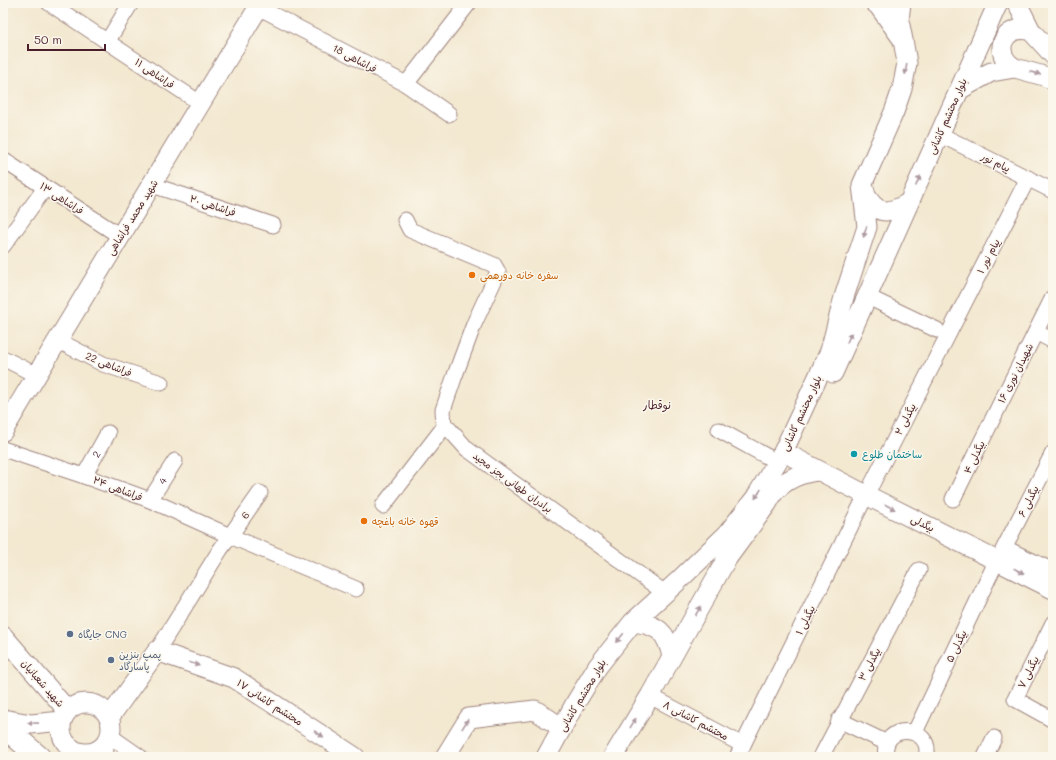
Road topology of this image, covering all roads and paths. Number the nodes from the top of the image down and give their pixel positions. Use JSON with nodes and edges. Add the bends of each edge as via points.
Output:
{"nodes":[{"id":1,"x":49,"y":3,"type":"edge"},
{"id":2,"x":131,"y":3,"type":"edge"},
{"id":3,"x":469,"y":3,"type":"edge"},
{"id":4,"x":875,"y":3,"type":"edge"},
{"id":5,"x":901,"y":3,"type":"edge"},
{"id":6,"x":998,"y":3,"type":"edge"},
{"id":7,"x":1017,"y":3,"type":"edge"},
{"id":8,"x":260,"y":5,"type":"edge"},
{"id":9,"x":1031,"y":31,"type":"junction"},
{"id":10,"x":903,"y":40,"type":"junction"},
{"id":11,"x":107,"y":42,"type":"junction"},
{"id":12,"x":1053,"y":55,"type":"edge"},
{"id":13,"x":1015,"y":68,"type":"junction"},
{"id":14,"x":1053,"y":80,"type":"edge"},
{"id":15,"x":406,"y":84,"type":"junction"},
{"id":16,"x":959,"y":90,"type":"junction"},
{"id":17,"x":200,"y":103,"type":"junction"},
{"id":18,"x":449,"y":114,"type":"dead end"},
{"id":19,"x":939,"y":134,"type":"junction"},
{"id":20,"x":3,"y":160,"type":"edge"},
{"id":21,"x":1028,"y":178,"type":"junction"},
{"id":22,"x":152,"y":184,"type":"junction"},
{"id":23,"x":862,"y":185,"type":"junction"},
{"id":24,"x":45,"y":188,"type":"junction"},
{"id":25,"x":1053,"y":191,"type":"edge"},
{"id":26,"x":908,"y":203,"type":"junction"},
{"id":27,"x":405,"y":220,"type":"dead end"},
{"id":28,"x":273,"y":225,"type":"dead end"},
{"id":29,"x":120,"y":236,"type":"junction"},
{"id":30,"x":3,"y":246,"type":"edge"},
{"id":31,"x":844,"y":297,"type":"junction"},
{"id":32,"x":1053,"y":297,"type":"edge"},
{"id":33,"x":866,"y":301,"type":"junction"},
{"id":34,"x":943,"y":332,"type":"junction"},
{"id":35,"x":1036,"y":332,"type":"junction"},
{"id":36,"x":57,"y":340,"type":"junction"},
{"id":37,"x":1053,"y":341,"type":"edge"},
{"id":38,"x":3,"y":358,"type":"edge"},
{"id":39,"x":36,"y":375,"type":"junction"},
{"id":40,"x":162,"y":383,"type":"dead end"},
{"id":41,"x":917,"y":397,"type":"joint"},
{"id":42,"x":995,"y":414,"type":"joint"},
{"id":43,"x":444,"y":427,"type":"junction"},
{"id":44,"x":719,"y":430,"type":"dead end"},
{"id":45,"x":3,"y":431,"type":"edge"},
{"id":46,"x":108,"y":432,"type":"dead end"},
{"id":47,"x":3,"y":449,"type":"edge"},
{"id":48,"x":1053,"y":453,"type":"edge"},
{"id":49,"x":789,"y":455,"type":"junction"},
{"id":50,"x":175,"y":461,"type":"dead end"},
{"id":51,"x":820,"y":471,"type":"junction"},
{"id":52,"x":84,"y":476,"type":"junction"},
{"id":53,"x":869,"y":489,"type":"junction"},
{"id":54,"x":260,"y":493,"type":"dead end"},
{"id":55,"x":773,"y":493,"type":"junction"},
{"id":56,"x":953,"y":499,"type":"dead end"},
{"id":57,"x":150,"y":500,"type":"junction"},
{"id":58,"x":383,"y":506,"type":"dead end"},
{"id":59,"x":230,"y":536,"type":"junction"},
{"id":60,"x":1000,"y":555,"type":"junction"},
{"id":61,"x":919,"y":570,"type":"dead end"},
{"id":62,"x":1053,"y":573,"type":"edge"},
{"id":63,"x":356,"y":589,"type":"dead end"},
{"id":64,"x":1053,"y":589,"type":"edge"},
{"id":65,"x":665,"y":593,"type":"junction"},
{"id":66,"x":633,"y":622,"type":"junction"},
{"id":67,"x":1053,"y":623,"type":"edge"},
{"id":68,"x":3,"y":636,"type":"edge"},
{"id":69,"x":157,"y":651,"type":"junction"},
{"id":70,"x":672,"y":656,"type":"junction"},
{"id":71,"x":650,"y":696,"type":"junction"},
{"id":72,"x":65,"y":716,"type":"junction"},
{"id":73,"x":3,"y":719,"type":"edge"},
{"id":74,"x":839,"y":720,"type":"junction"},
{"id":75,"x":1053,"y":720,"type":"edge"},
{"id":76,"x":3,"y":726,"type":"edge"},
{"id":77,"x":562,"y":728,"type":"junction"},
{"id":78,"x":915,"y":732,"type":"junction"},
{"id":79,"x":994,"y":738,"type":"dead end"},
{"id":80,"x":108,"y":742,"type":"edge"},
{"id":81,"x":887,"y":750,"type":"edge"},
{"id":82,"x":740,"y":751,"type":"edge"},
{"id":83,"x":39,"y":757,"type":"edge"},
{"id":84,"x":140,"y":757,"type":"edge"},
{"id":85,"x":354,"y":757,"type":"edge"},
{"id":86,"x":445,"y":757,"type":"edge"},
{"id":87,"x":546,"y":757,"type":"edge"},
{"id":88,"x":613,"y":757,"type":"edge"},
{"id":89,"x":821,"y":757,"type":"edge"},
{"id":90,"x":926,"y":757,"type":"edge"},
{"id":91,"x":985,"y":757,"type":"edge"}],
"edges":[{"from":1,"to":11,"type":"street","name":"فراشاهی ۱۱"},
{"from":2,"to":11,"type":"street"},
{"from":3,"to":15,"type":"street"},
{"from":4,"to":10,"type":"main road"},
{"from":5,"to":10,"type":"main road","name":"بلوار محتشم کاشانی","via":[[899,20]]},
{"from":6,"to":16,"type":"main road","name":"بلوار محتشم کاشانی"},
{"from":7,"to":9,"type":"main road"},
{"from":8,"to":15,"type":"street","name":"فراشاهی 18"},
{"from":8,"to":17,"type":"main road","name":"شهید محمد فراشاهی"},
{"from":9,"to":12,"type":"main road"},
{"from":9,"to":13,"type":"main road","via":[[1012,31],[1003,41],[1002,54]]},
{"from":10,"to":23,"type":"main road","name":"بلوار محتشم کاشانی","one_way":true,"via":[[907,63],[902,89]]},
{"from":11,"to":17,"type":"street","name":"فراشاهی ۱۱"},
{"from":13,"to":14,"type":"main road","one_way":true},
{"from":13,"to":16,"type":"main road","via":[[991,72]]},
{"from":15,"to":18,"type":"street","name":"فراشاهی 18"},
{"from":16,"to":19,"type":"main road","name":"بلوار محتشم کاشانی"},
{"from":17,"to":22,"type":"main road","name":"شهید محمد فراشاهی"},
{"from":19,"to":21,"type":"street","name":"پیام نور"},
{"from":26,"to":19,"type":"main road","name":"بلوار محتشم کاشانی","one_way":true},
{"from":20,"to":24,"type":"street","name":"فراشاهی ۱۳"},
{"from":21,"to":25,"type":"street","name":"پیام نور"},
{"from":21,"to":34,"type":"street","name":"پیام نور ۱"},
{"from":22,"to":28,"type":"street","name":"فراشاهی ۲۰"},
{"from":22,"to":29,"type":"main road","name":"شهید محمد فراشاهی"},
{"from":23,"to":26,"type":"main road","via":[[868,200],[875,208],[892,211]]},
{"from":23,"to":31,"type":"main road","name":"بلوار محتشم کاشانی","one_way":true,"via":[[866,226]]},
{"from":24,"to":29,"type":"street","name":"فراشاهی ۱۳"},
{"from":24,"to":30,"type":"street"},
{"from":26,"to":33,"type":"main road","name":"بلوار محتشم کاشانی"},
{"from":27,"to":43,"type":"street","via":[[410,230],[494,265],[498,272],[474,324],[454,378],[443,410]]},
{"from":29,"to":36,"type":"main road","name":"شهید محمد فراشاهی"},
{"from":31,"to":33,"type":"main road","via":[[850,310],[855,310]]},
{"from":31,"to":49,"type":"main road","name":"بلوار محتشم کاشانی","via":[[830,351],[783,452]]},
{"from":32,"to":35,"type":"street","name":"شهیدان نوری ۱۶"},
{"from":33,"to":34,"type":"street"},
{"from":49,"to":33,"type":"main road","name":"بلوار محتشم کاشانی","one_way":true},
{"from":34,"to":41,"type":"street","name":"پیام نور ۱"},
{"from":35,"to":37,"type":"street"},
{"from":35,"to":42,"type":"street","name":"شهیدان نوری ۱۶"},
{"from":36,"to":39,"type":"main road","name":"شهید محمد فراشاهی"},
{"from":36,"to":40,"type":"street","name":"فراشاهی 22","via":[[103,364]]},
{"from":38,"to":39,"type":"street"},
{"from":39,"to":45,"type":"main road","name":"شهید محمد فراشاهی"},
{"from":41,"to":53,"type":"street","name":"بیگدلی ۲"},
{"from":42,"to":56,"type":"street","name":"بیگدلی ۴"},
{"from":43,"to":58,"type":"street"},
{"from":43,"to":65,"type":"street","name":"برادران طهانی بجز مجید","via":[[449,429],[467,449]]},
{"from":44,"to":49,"type":"street"},
{"from":46,"to":52,"type":"street","name":"2"},
{"from":47,"to":52,"type":"street","name":"فراشاهی ۲۴"},
{"from":48,"to":60,"type":"street","name":"بیگدلی ۶"},
{"from":49,"to":51,"type":"main road","name":"بیگدلی"},
{"from":49,"to":53,"type":"main road","name":"بیگدلی"},
{"from":49,"to":55,"type":"main road","name":"بلوار محتشم کاشانی"},
{"from":49,"to":65,"type":"main road","name":"بلوار محتشم کاشانی","one_way":true,"via":[[727,534]]},
{"from":50,"to":57,"type":"street","name":"4"},
{"from":51,"to":53,"type":"main road","name":"بیگدلی"},
{"from":51,"to":55,"type":"main road","via":[[797,475]]},
{"from":52,"to":57,"type":"street","name":"فراشاهی ۲۴"},
{"from":53,"to":60,"type":"main road","name":"بیگدلی"},
{"from":53,"to":82,"type":"street","name":"بیگدلی ۱"},
{"from":54,"to":59,"type":"street","name":"6"},
{"from":70,"to":55,"type":"main road","name":"بلوار محتشم کاشانی","one_way":true,"via":[[726,560]]},
{"from":57,"to":59,"type":"street","name":"فراشاهی ۲۴"},
{"from":59,"to":63,"type":"street","name":"فراشاهی ۲۴"},
{"from":59,"to":69,"type":"street"},
{"from":60,"to":62,"type":"main road","name":"بیگدلی"},
{"from":60,"to":64,"type":"main road","name":"بیگدلی","one_way":true},
{"from":60,"to":78,"type":"street","name":"بیگدلی ۵"},
{"from":61,"to":74,"type":"street","name":"بیگدلی ۳"},
{"from":65,"to":66,"type":"main road","name":"بلوار محتشم کاشانی"},
{"from":66,"to":70,"type":"main road","via":[[648,624],[660,631],[669,642]]},
{"from":66,"to":77,"type":"main road","name":"بلوار محتشم کاشانی","one_way":true,"via":[[598,666]]},
{"from":67,"to":75,"type":"street","name":"بیگدلی ۷","via":[[1015,699]]},
{"from":68,"to":72,"type":"main road","name":"شهید شعبانیان"},
{"from":69,"to":80,"type":"main road"},
{"from":69,"to":85,"type":"main road","name":"محتشم کاشانی ۱۷","one_way":true,"via":[[234,678]]},
{"from":70,"to":71,"type":"main road","name":"بلوار محتشم کاشانی"},
{"from":71,"to":82,"type":"street","name":"محتشم کاشانی ۸"},
{"from":88,"to":71,"type":"main road","name":"بلوار محتشم کاشانی","one_way":true},
{"from":72,"to":73,"type":"main road","one_way":true,"via":[[31,724]]},
{"from":72,"to":80,"type":"main road","via":[[61,728],[63,736],[66,743],[78,752],[93,752]]},
{"from":72,"to":80,"type":"main road","via":[[74,706],[82,703],[98,706],[105,711]]},
{"from":74,"to":81,"type":"street"},
{"from":74,"to":89,"type":"street","name":"بیگدلی ۳"},
{"from":76,"to":83,"type":"highway"},
{"from":86,"to":77,"type":"main road","one_way":true,"via":[[469,718],[535,710]]},
{"from":77,"to":87,"type":"main road","name":"بلوار محتشم کاشانی"},
{"from":78,"to":81,"type":"street","via":[[896,733],[891,738]]},
{"from":78,"to":90,"type":"street","via":[[927,747]]},
{"from":79,"to":91,"type":"street"},
{"from":80,"to":84,"type":"street"}]}
